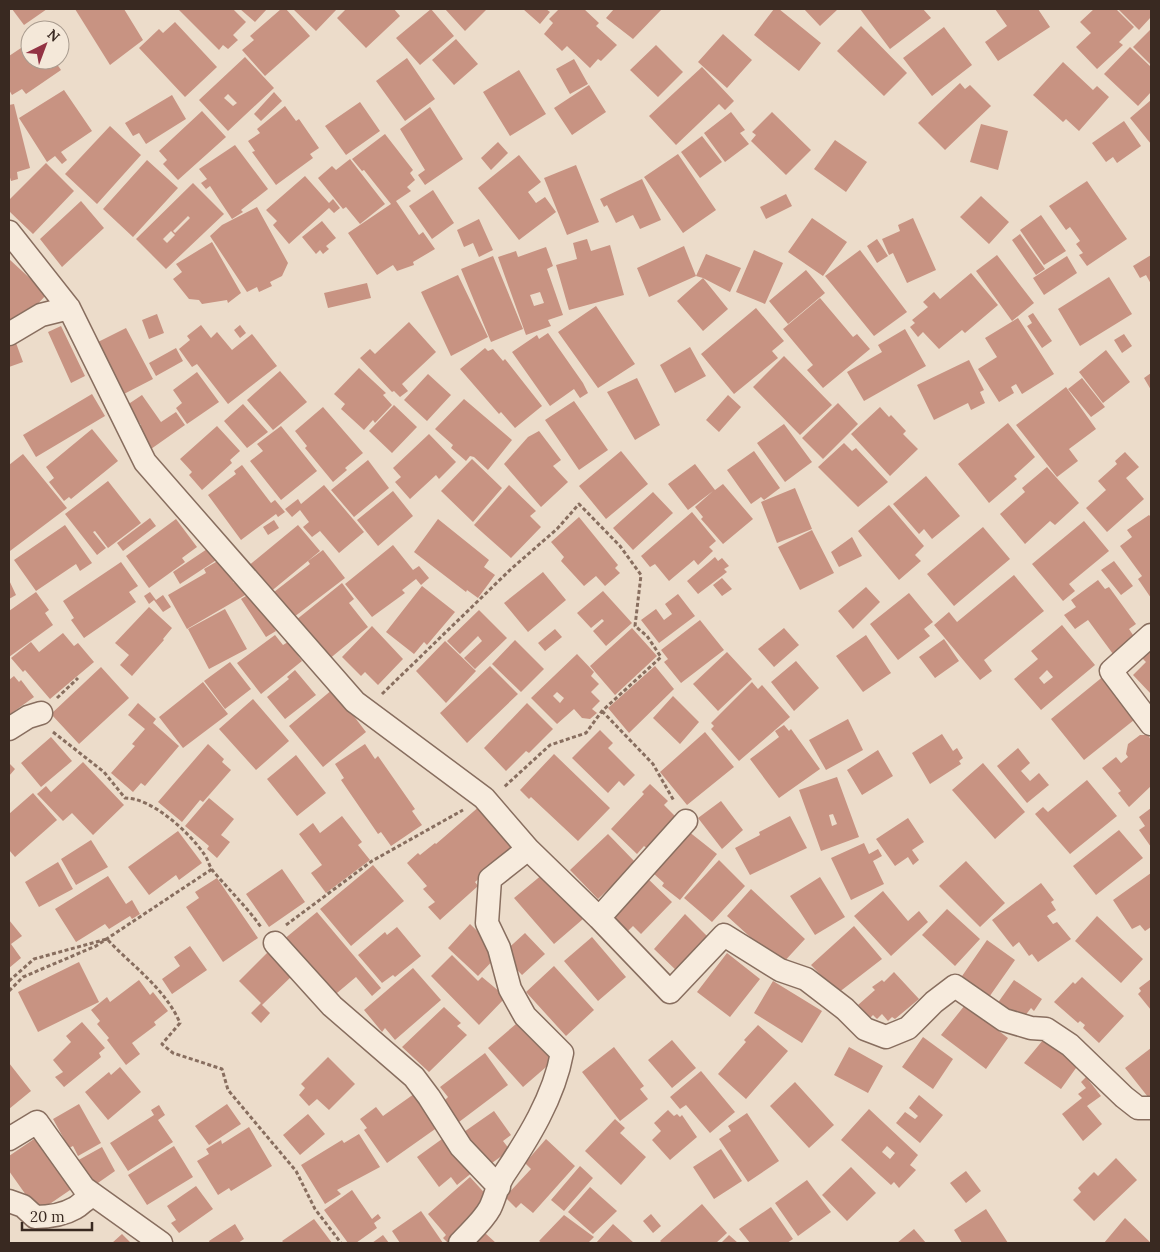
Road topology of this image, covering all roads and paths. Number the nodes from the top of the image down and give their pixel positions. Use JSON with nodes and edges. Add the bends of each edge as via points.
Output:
{"nodes":[{"id":1,"x":9,"y":232,"type":"edge"},
{"id":2,"x":69,"y":308,"type":"junction"},
{"id":3,"x":9,"y":334,"type":"edge"},
{"id":4,"x":1151,"y":635,"type":"edge"},
{"id":5,"x":78,"y":678,"type":"dead end"},
{"id":6,"x":366,"y":710,"type":"junction"},
{"id":7,"x":602,"y":711,"type":"junction"},
{"id":8,"x":41,"y":713,"type":"junction"},
{"id":9,"x":1151,"y":724,"type":"edge"},
{"id":10,"x":9,"y":729,"type":"edge"},
{"id":11,"x":484,"y":798,"type":"junction"},
{"id":12,"x":686,"y":821,"type":"joint"},
{"id":13,"x":528,"y":849,"type":"junction"},
{"id":14,"x":212,"y":869,"type":"junction"},
{"id":15,"x":599,"y":918,"type":"junction"},
{"id":16,"x":107,"y":939,"type":"junction"},
{"id":17,"x":275,"y":943,"type":"junction"},
{"id":18,"x":9,"y":981,"type":"edge"},
{"id":19,"x":9,"y":991,"type":"edge"},
{"id":20,"x":1151,"y":1108,"type":"edge"},
{"id":21,"x":9,"y":1139,"type":"edge"},
{"id":22,"x":499,"y":1187,"type":"junction"},
{"id":23,"x":95,"y":1196,"type":"junction"},
{"id":24,"x":9,"y":1201,"type":"edge"},
{"id":25,"x":161,"y":1243,"type":"edge"},
{"id":26,"x":341,"y":1243,"type":"edge"},
{"id":27,"x":460,"y":1243,"type":"edge"}],
"edges":[{"from":1,"to":2,"type":"street"},
{"from":2,"to":3,"type":"street","via":[[41,315]]},
{"from":2,"to":6,"type":"street","via":[[145,462],[355,702]]},
{"from":4,"to":9,"type":"street","via":[[1111,671]]},
{"from":5,"to":8,"type":"path"},
{"from":6,"to":7,"type":"path","via":[[511,569],[557,529],[579,504],[620,546],[641,575],[635,626],[647,636],[661,657]]},
{"from":6,"to":11,"type":"street"},
{"from":7,"to":11,"type":"path","via":[[586,733],[550,745],[497,793]]},
{"from":7,"to":12,"type":"path","via":[[653,764]]},
{"from":8,"to":10,"type":"street"},
{"from":8,"to":14,"type":"path","via":[[42,723],[104,772],[125,798],[138,798],[173,820],[204,854]]},
{"from":11,"to":13,"type":"street"},
{"from":11,"to":17,"type":"path","via":[[372,861],[279,931]]},
{"from":12,"to":15,"type":"street"},
{"from":13,"to":15,"type":"street"},
{"from":13,"to":22,"type":"street","via":[[490,879],[487,923],[499,948],[510,989],[525,1016],[562,1053],[550,1094]]},
{"from":14,"to":16,"type":"path"},
{"from":14,"to":17,"type":"path","via":[[242,900]]},
{"from":15,"to":20,"type":"street","via":[[670,992],[724,935],[780,970],[806,979],[846,1010],[865,1030],[886,1036],[908,1028],[955,986],[1004,1020],[1046,1029],[1070,1045],[1138,1108]]},
{"from":16,"to":18,"type":"path","via":[[34,959]]},
{"from":16,"to":19,"type":"path","via":[[24,977]]},
{"from":16,"to":26,"type":"path","via":[[162,992],[174,1009],[180,1023],[162,1044],[174,1053],[222,1069],[228,1090],[296,1171],[315,1209]]},
{"from":17,"to":22,"type":"street","via":[[332,1006],[414,1078],[461,1147]]},
{"from":21,"to":23,"type":"street","via":[[37,1122],[84,1188]]},
{"from":22,"to":27,"type":"street","via":[[489,1210]]},
{"from":23,"to":24,"type":"street","via":[[54,1216],[35,1218],[23,1206]]},
{"from":23,"to":25,"type":"street"}]}
